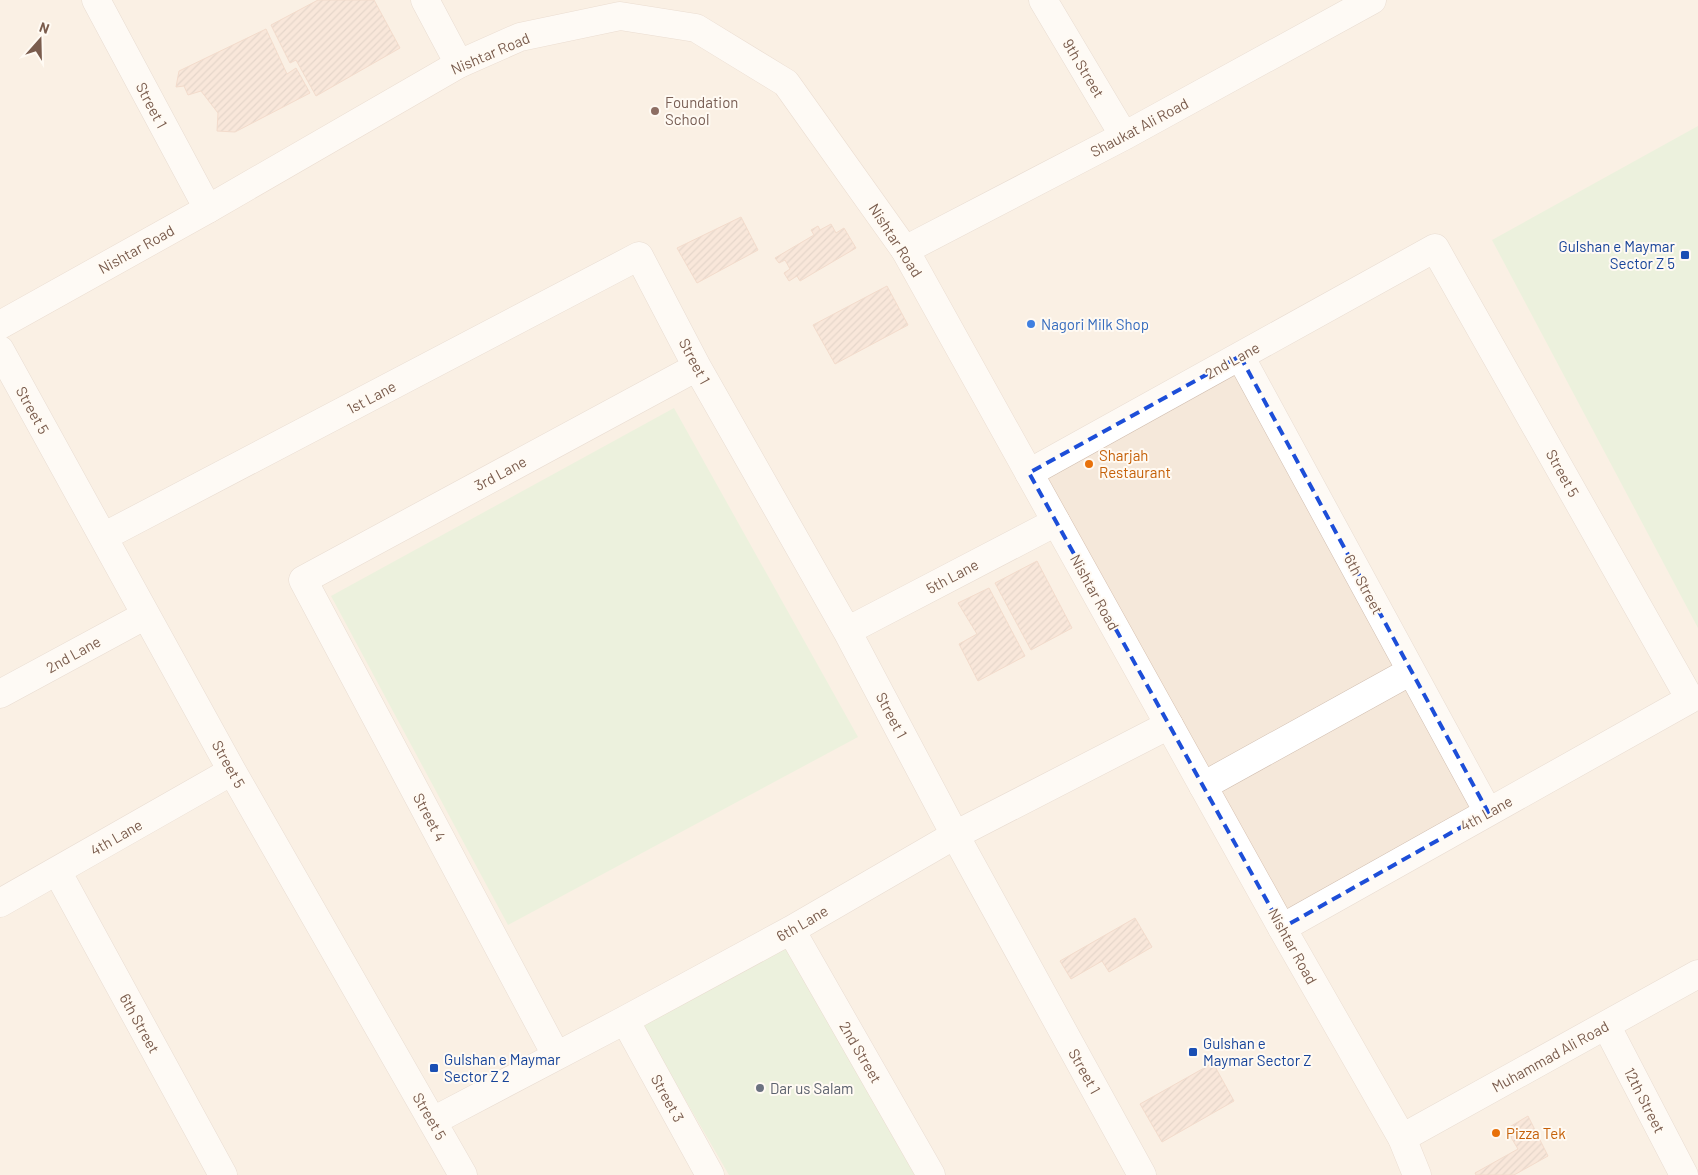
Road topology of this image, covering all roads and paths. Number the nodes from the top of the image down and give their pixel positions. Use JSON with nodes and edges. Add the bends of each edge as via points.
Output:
{"nodes":[{"id":1,"x":96,"y":0,"type":"edge"},
{"id":2,"x":425,"y":0,"type":"edge"},
{"id":3,"x":1043,"y":0,"type":"edge"},
{"id":4,"x":1372,"y":0,"type":"edge"},
{"id":5,"x":459,"y":64,"type":"junction"},
{"id":6,"x":1124,"y":136,"type":"junction"},
{"id":7,"x":208,"y":209,"type":"junction"},
{"id":8,"x":1435,"y":248,"type":"joint"},
{"id":9,"x":905,"y":250,"type":"junction"},
{"id":10,"x":640,"y":256,"type":"joint"},
{"id":11,"x":0,"y":325,"type":"edge"},
{"id":12,"x":0,"y":350,"type":"edge"},
{"id":13,"x":1240,"y":356,"type":"junction"},
{"id":14,"x":697,"y":367,"type":"junction"},
{"id":15,"x":1029,"y":473,"type":"junction"},
{"id":16,"x":1056,"y":522,"type":"junction"},
{"id":17,"x":103,"y":537,"type":"junction"},
{"id":18,"x":304,"y":580,"type":"joint"},
{"id":19,"x":146,"y":615,"type":"junction"},
{"id":20,"x":847,"y":631,"type":"junction"},
{"id":21,"x":1411,"y":671,"type":"junction"},
{"id":22,"x":0,"y":694,"type":"edge"},
{"id":23,"x":1690,"y":699,"type":"joint"},
{"id":24,"x":1169,"y":725,"type":"junction"},
{"id":25,"x":232,"y":771,"type":"junction"},
{"id":26,"x":1203,"y":786,"type":"junction"},
{"id":27,"x":1488,"y":812,"type":"junction"},
{"id":28,"x":955,"y":835,"type":"junction"},
{"id":29,"x":57,"y":870,"type":"junction"},
{"id":30,"x":0,"y":903,"type":"edge"},
{"id":31,"x":1282,"y":928,"type":"junction"},
{"id":32,"x":791,"y":930,"type":"junction"},
{"id":33,"x":1698,"y":974,"type":"edge"},
{"id":34,"x":625,"y":1020,"type":"junction"},
{"id":35,"x":1606,"y":1025,"type":"junction"},
{"id":36,"x":556,"y":1055,"type":"junction"},
{"id":37,"x":433,"y":1121,"type":"junction"},
{"id":38,"x":1402,"y":1138,"type":"junction"},
{"id":39,"x":223,"y":1175,"type":"edge"},
{"id":40,"x":464,"y":1175,"type":"edge"},
{"id":41,"x":710,"y":1175,"type":"edge"},
{"id":42,"x":931,"y":1175,"type":"edge"},
{"id":43,"x":1142,"y":1175,"type":"edge"},
{"id":44,"x":1417,"y":1175,"type":"edge"},
{"id":45,"x":1684,"y":1175,"type":"edge"}],
"edges":[{"from":1,"to":7,"type":"street","name":"Street 1"},
{"from":2,"to":5,"type":"street"},
{"from":3,"to":6,"type":"street","name":"9th Street"},
{"from":4,"to":6,"type":"street","name":"Shaukat Ali Road"},
{"from":5,"to":7,"type":"street","name":"Nishtar Road"},
{"from":5,"to":9,"type":"street","name":"Nishtar Road","via":[[520,37],[620,16],[696,28],[786,83]]},
{"from":6,"to":9,"type":"street","name":"Shaukat Ali Road"},
{"from":7,"to":11,"type":"street","name":"Nishtar Road"},
{"from":8,"to":13,"type":"street","name":"2nd Lane"},
{"from":8,"to":23,"type":"street","name":"Street 5"},
{"from":9,"to":15,"type":"street","name":"Nishtar Road"},
{"from":10,"to":14,"type":"street","name":"Street 1"},
{"from":10,"to":17,"type":"street","name":"1st Lane"},
{"from":12,"to":17,"type":"street","name":"Street 5"},
{"from":13,"to":15,"type":"street","name":"2nd Lane"},
{"from":13,"to":21,"type":"street","name":"6th Street"},
{"from":14,"to":18,"type":"street","name":"3rd Lane"},
{"from":14,"to":20,"type":"street","name":"Street 1"},
{"from":15,"to":16,"type":"street","name":"Nishtar Road"},
{"from":16,"to":20,"type":"street","name":"5th Lane"},
{"from":16,"to":24,"type":"street","name":"Nishtar Road"},
{"from":17,"to":19,"type":"street","name":"Street 5"},
{"from":18,"to":36,"type":"street","name":"Street 4"},
{"from":19,"to":22,"type":"street","name":"2nd Lane"},
{"from":19,"to":25,"type":"street","name":"Street 5"},
{"from":20,"to":28,"type":"street","name":"Street 1"},
{"from":21,"to":26,"type":"street"},
{"from":21,"to":27,"type":"street","name":"6th Street"},
{"from":23,"to":27,"type":"street","name":"4th Lane"},
{"from":24,"to":26,"type":"street","name":"Nishtar Road"},
{"from":24,"to":28,"type":"street","name":"6th Lane"},
{"from":25,"to":29,"type":"street","name":"4th Lane"},
{"from":25,"to":37,"type":"street","name":"Street 5"},
{"from":26,"to":31,"type":"street","name":"Nishtar Road"},
{"from":27,"to":31,"type":"street","name":"4th Lane"},
{"from":28,"to":32,"type":"street","name":"6th Lane"},
{"from":28,"to":43,"type":"street","name":"Street 1"},
{"from":29,"to":30,"type":"street","name":"4th Lane"},
{"from":29,"to":39,"type":"street","name":"6th Street"},
{"from":31,"to":38,"type":"street","name":"Nishtar Road"},
{"from":32,"to":34,"type":"street","name":"6th Lane"},
{"from":32,"to":42,"type":"street","name":"2nd Street"},
{"from":33,"to":35,"type":"street","name":"Muhammad Ali Road"},
{"from":34,"to":36,"type":"street","name":"6th Lane"},
{"from":34,"to":41,"type":"street","name":"Street 3"},
{"from":35,"to":38,"type":"street","name":"Muhammad Ali Road"},
{"from":35,"to":45,"type":"street","name":"12th Street"},
{"from":36,"to":37,"type":"street","name":"6th Lane"},
{"from":37,"to":40,"type":"street","name":"Street 5"},
{"from":38,"to":44,"type":"street","name":"Nishtar Road"}]}
